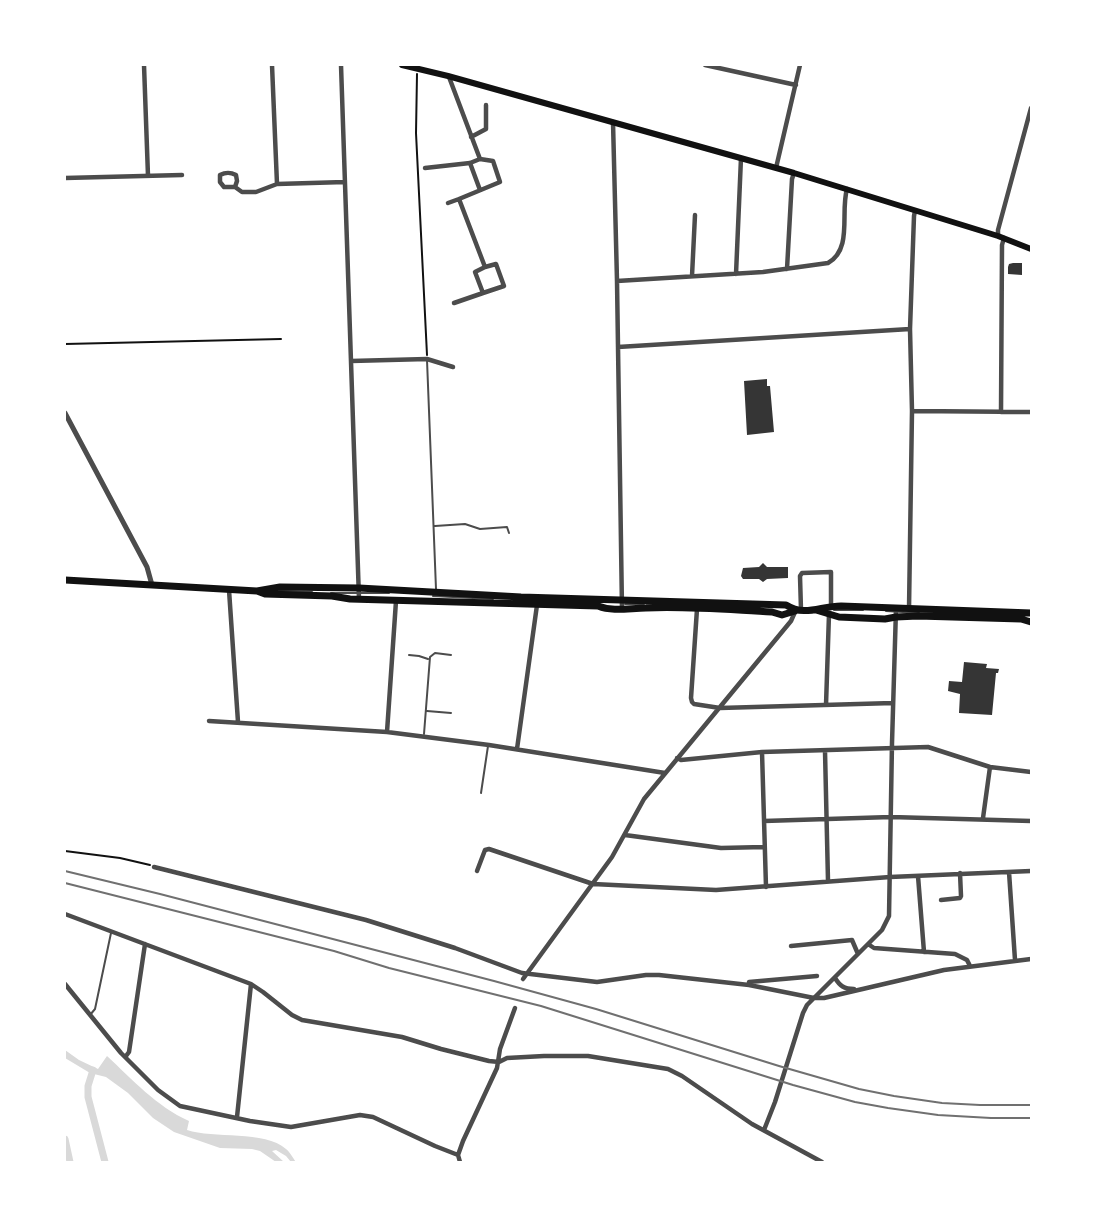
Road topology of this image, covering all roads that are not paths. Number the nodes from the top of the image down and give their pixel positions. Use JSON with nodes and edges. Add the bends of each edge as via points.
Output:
{"nodes":[{"id":1,"x":144,"y":65,"type":"edge"},
{"id":2,"x":272,"y":65,"type":"edge"},
{"id":3,"x":341,"y":65,"type":"edge"},
{"id":4,"x":402,"y":65,"type":"edge"},
{"id":5,"x":705,"y":65,"type":"edge"},
{"id":6,"x":800,"y":65,"type":"edge"},
{"id":7,"x":448,"y":76,"type":"junction"},
{"id":8,"x":796,"y":85,"type":"junction"},
{"id":9,"x":486,"y":105,"type":"dead end"},
{"id":10,"x":1031,"y":108,"type":"edge"},
{"id":11,"x":613,"y":122,"type":"junction"},
{"id":12,"x":1025,"y":132,"type":"junction"},
{"id":13,"x":1031,"y":134,"type":"edge"},
{"id":14,"x":471,"y":137,"type":"junction"},
{"id":15,"x":741,"y":158,"type":"junction"},
{"id":16,"x":480,"y":159,"type":"junction"},
{"id":17,"x":470,"y":163,"type":"junction"},
{"id":18,"x":425,"y":168,"type":"dead end"},
{"id":19,"x":776,"y":168,"type":"junction"},
{"id":20,"x":794,"y":173,"type":"junction"},
{"id":21,"x":182,"y":174,"type":"dead end"},
{"id":22,"x":148,"y":176,"type":"junction"},
{"id":23,"x":65,"y":178,"type":"edge"},
{"id":24,"x":345,"y":182,"type":"junction"},
{"id":25,"x":277,"y":184,"type":"junction"},
{"id":26,"x":235,"y":187,"type":"dead end"},
{"id":27,"x":847,"y":189,"type":"junction"},
{"id":28,"x":480,"y":190,"type":"junction"},
{"id":29,"x":459,"y":199,"type":"junction"},
{"id":30,"x":449,"y":203,"type":"dead end"},
{"id":31,"x":915,"y":211,"type":"junction"},
{"id":32,"x":695,"y":215,"type":"dead end"},
{"id":33,"x":1001,"y":237,"type":"junction"},
{"id":34,"x":1031,"y":249,"type":"edge"},
{"id":35,"x":485,"y":267,"type":"junction"},
{"id":36,"x":788,"y":269,"type":"junction"},
{"id":37,"x":736,"y":274,"type":"junction"},
{"id":38,"x":692,"y":276,"type":"junction"},
{"id":39,"x":617,"y":281,"type":"junction"},
{"id":40,"x":483,"y":293,"type":"junction"},
{"id":41,"x":454,"y":303,"type":"dead end"},
{"id":42,"x":910,"y":329,"type":"junction"},
{"id":43,"x":618,"y":347,"type":"junction"},
{"id":44,"x":428,"y":359,"type":"junction"},
{"id":45,"x":351,"y":361,"type":"junction"},
{"id":46,"x":453,"y":367,"type":"dead end"},
{"id":47,"x":912,"y":411,"type":"junction"},
{"id":48,"x":1001,"y":412,"type":"junction"},
{"id":49,"x":1031,"y":412,"type":"edge"},
{"id":50,"x":65,"y":413,"type":"edge"},
{"id":51,"x":434,"y":526,"type":"junction"},
{"id":52,"x":509,"y":533,"type":"dead end"},
{"id":53,"x":831,"y":565,"type":"dead end"},
{"id":54,"x":831,"y":572,"type":"junction"},
{"id":55,"x":65,"y":580,"type":"edge"},
{"id":56,"x":152,"y":585,"type":"junction"},
{"id":57,"x":229,"y":590,"type":"junction"},
{"id":58,"x":359,"y":593,"type":"junction"},
{"id":59,"x":436,"y":597,"type":"junction"},
{"id":60,"x":396,"y":600,"type":"junction"},
{"id":61,"x":622,"y":604,"type":"junction"},
{"id":62,"x":537,"y":605,"type":"junction"},
{"id":63,"x":696,"y":609,"type":"junction"},
{"id":64,"x":815,"y":610,"type":"junction"},
{"id":65,"x":830,"y":610,"type":"junction"},
{"id":66,"x":798,"y":611,"type":"junction"},
{"id":67,"x":909,"y":612,"type":"junction"},
{"id":68,"x":896,"y":613,"type":"junction"},
{"id":69,"x":1031,"y":617,"type":"edge"},
{"id":70,"x":409,"y":655,"type":"dead end"},
{"id":71,"x":451,"y":655,"type":"dead end"},
{"id":72,"x":429,"y":660,"type":"junction"},
{"id":73,"x":893,"y":703,"type":"junction"},
{"id":74,"x":826,"y":705,"type":"junction"},
{"id":75,"x":720,"y":708,"type":"junction"},
{"id":76,"x":426,"y":711,"type":"junction"},
{"id":77,"x":451,"y":713,"type":"dead end"},
{"id":78,"x":209,"y":721,"type":"dead end"},
{"id":79,"x":238,"y":722,"type":"junction"},
{"id":80,"x":387,"y":733,"type":"junction"},
{"id":81,"x":423,"y":737,"type":"junction"},
{"id":82,"x":489,"y":745,"type":"junction"},
{"id":83,"x":517,"y":749,"type":"junction"},
{"id":84,"x":892,"y":749,"type":"junction"},
{"id":85,"x":825,"y":751,"type":"junction"},
{"id":86,"x":762,"y":752,"type":"junction"},
{"id":87,"x":677,"y":758,"type":"junction"},
{"id":88,"x":990,"y":767,"type":"junction"},
{"id":89,"x":1031,"y":772,"type":"edge"},
{"id":90,"x":665,"y":773,"type":"junction"},
{"id":91,"x":481,"y":793,"type":"dead end"},
{"id":92,"x":891,"y":817,"type":"junction"},
{"id":93,"x":983,"y":818,"type":"junction"},
{"id":94,"x":827,"y":819,"type":"junction"},
{"id":95,"x":764,"y":821,"type":"junction"},
{"id":96,"x":1031,"y":821,"type":"edge"},
{"id":97,"x":625,"y":835,"type":"junction"},
{"id":98,"x":764,"y":847,"type":"junction"},
{"id":99,"x":155,"y":867,"type":"road end"},
{"id":100,"x":477,"y":871,"type":"dead end"},
{"id":101,"x":1009,"y":872,"type":"junction"},
{"id":102,"x":1031,"y":872,"type":"edge"},
{"id":103,"x":960,"y":873,"type":"junction"},
{"id":104,"x":918,"y":876,"type":"junction"},
{"id":105,"x":890,"y":877,"type":"junction"},
{"id":106,"x":828,"y":881,"type":"junction"},
{"id":107,"x":593,"y":884,"type":"junction"},
{"id":108,"x":766,"y":887,"type":"junction"},
{"id":109,"x":941,"y":900,"type":"dead end"},
{"id":110,"x":65,"y":914,"type":"edge"},
{"id":111,"x":111,"y":932,"type":"junction"},
{"id":112,"x":145,"y":944,"type":"junction"},
{"id":113,"x":868,"y":944,"type":"junction"},
{"id":114,"x":791,"y":946,"type":"dead end"},
{"id":115,"x":924,"y":952,"type":"junction"},
{"id":116,"x":858,"y":954,"type":"junction"},
{"id":117,"x":1031,"y":959,"type":"edge"},
{"id":118,"x":1015,"y":960,"type":"junction"},
{"id":119,"x":970,"y":966,"type":"junction"},
{"id":120,"x":528,"y":973,"type":"junction"},
{"id":121,"x":817,"y":976,"type":"dead end"},
{"id":122,"x":835,"y":978,"type":"junction"},
{"id":123,"x":523,"y":979,"type":"dead end"},
{"id":124,"x":65,"y":984,"type":"edge"},
{"id":125,"x":251,"y":984,"type":"junction"},
{"id":126,"x":749,"y":985,"type":"junction"},
{"id":127,"x":862,"y":988,"type":"junction"},
{"id":128,"x":814,"y":998,"type":"junction"},
{"id":129,"x":515,"y":1008,"type":"dead end"},
{"id":130,"x":90,"y":1015,"type":"junction"},
{"id":131,"x":126,"y":1056,"type":"junction"},
{"id":132,"x":499,"y":1062,"type":"junction"},
{"id":133,"x":237,"y":1117,"type":"junction"},
{"id":134,"x":764,"y":1130,"type":"junction"},
{"id":135,"x":458,"y":1154,"type":"junction"},
{"id":136,"x":460,"y":1162,"type":"edge"},
{"id":137,"x":822,"y":1162,"type":"edge"}],
"edges":[{"from":1,"to":22,"type":"street"},
{"from":2,"to":25,"type":"street"},
{"from":3,"to":24,"type":"street"},
{"from":4,"to":7,"type":"main road"},
{"from":5,"to":8,"type":"street"},
{"from":6,"to":8,"type":"street"},
{"from":7,"to":11,"type":"main road"},
{"from":7,"to":14,"type":"street"},
{"from":8,"to":19,"type":"street"},
{"from":9,"to":14,"type":"street","via":[[486,129]]},
{"from":10,"to":12,"type":"street"},
{"from":11,"to":15,"type":"main road"},
{"from":11,"to":39,"type":"street"},
{"from":12,"to":13,"type":"street"},
{"from":12,"to":33,"type":"street","via":[[998,229]]},
{"from":14,"to":16,"type":"street"},
{"from":15,"to":19,"type":"main road"},
{"from":15,"to":37,"type":"street"},
{"from":16,"to":17,"type":"street"},
{"from":16,"to":28,"type":"street","via":[[493,160],[500,182]]},
{"from":17,"to":18,"type":"street"},
{"from":17,"to":28,"type":"street"},
{"from":19,"to":20,"type":"main road"},
{"from":20,"to":27,"type":"main road"},
{"from":20,"to":36,"type":"street"},
{"from":21,"to":22,"type":"street"},
{"from":22,"to":23,"type":"street"},
{"from":24,"to":25,"type":"street"},
{"from":24,"to":45,"type":"street"},
{"from":25,"to":26,"type":"street","via":[[256,192]]},
{"from":27,"to":31,"type":"main road"},
{"from":27,"to":36,"type":"street","via":[[843,245],[834,260]]},
{"from":28,"to":29,"type":"street"},
{"from":29,"to":30,"type":"street"},
{"from":29,"to":35,"type":"street"},
{"from":31,"to":33,"type":"main road"},
{"from":31,"to":42,"type":"street"},
{"from":32,"to":38,"type":"street"},
{"from":33,"to":34,"type":"main road"},
{"from":33,"to":48,"type":"street"},
{"from":35,"to":40,"type":"street","via":[[475,272]]},
{"from":35,"to":40,"type":"street","via":[[496,264],[504,286]]},
{"from":36,"to":37,"type":"street"},
{"from":37,"to":38,"type":"street"},
{"from":38,"to":39,"type":"street"},
{"from":39,"to":43,"type":"street"},
{"from":40,"to":41,"type":"street"},
{"from":42,"to":43,"type":"street"},
{"from":42,"to":47,"type":"street"},
{"from":43,"to":61,"type":"street"},
{"from":44,"to":45,"type":"street"},
{"from":44,"to":46,"type":"street"},
{"from":44,"to":51,"type":"lane"},
{"from":45,"to":58,"type":"street"},
{"from":47,"to":48,"type":"street"},
{"from":47,"to":67,"type":"street"},
{"from":48,"to":49,"type":"street"},
{"from":50,"to":56,"type":"street"},
{"from":51,"to":52,"type":"lane","via":[[507,527]]},
{"from":51,"to":59,"type":"lane"},
{"from":53,"to":54,"type":"street"},
{"from":54,"to":65,"type":"street"},
{"from":54,"to":66,"type":"street","via":[[802,573]]},
{"from":55,"to":56,"type":"main road"},
{"from":56,"to":57,"type":"main road"},
{"from":57,"to":58,"type":"main road","via":[[280,587]]},
{"from":57,"to":79,"type":"street"},
{"from":58,"to":59,"type":"main road"},
{"from":58,"to":60,"type":"main road"},
{"from":59,"to":60,"type":"main road"},
{"from":59,"to":61,"type":"main road"},
{"from":59,"to":62,"type":"main road"},
{"from":60,"to":80,"type":"street"},
{"from":61,"to":62,"type":"main road","via":[[604,608]]},
{"from":61,"to":63,"type":"main road"},
{"from":61,"to":66,"type":"main road","via":[[786,605]]},
{"from":62,"to":83,"type":"street"},
{"from":63,"to":66,"type":"main road","via":[[782,615]]},
{"from":63,"to":75,"type":"street","via":[[692,702]]},
{"from":64,"to":65,"type":"main road"},
{"from":64,"to":66,"type":"main road"},
{"from":64,"to":68,"type":"lane"},
{"from":65,"to":68,"type":"main road"},
{"from":65,"to":74,"type":"street"},
{"from":66,"to":75,"type":"street"},
{"from":67,"to":68,"type":"main road"},
{"from":67,"to":69,"type":"main road"},
{"from":68,"to":73,"type":"street"},
{"from":70,"to":72,"type":"lane"},
{"from":71,"to":72,"type":"lane","via":[[435,653]]},
{"from":72,"to":76,"type":"lane"},
{"from":73,"to":74,"type":"street"},
{"from":73,"to":84,"type":"street"},
{"from":74,"to":75,"type":"street"},
{"from":75,"to":87,"type":"street"},
{"from":76,"to":77,"type":"lane"},
{"from":76,"to":81,"type":"lane"},
{"from":78,"to":79,"type":"street"},
{"from":79,"to":80,"type":"street"},
{"from":80,"to":81,"type":"street"},
{"from":81,"to":82,"type":"street"},
{"from":82,"to":83,"type":"street"},
{"from":82,"to":91,"type":"lane"},
{"from":83,"to":90,"type":"street"},
{"from":84,"to":85,"type":"street"},
{"from":84,"to":88,"type":"street","via":[[928,747]]},
{"from":84,"to":92,"type":"street"},
{"from":85,"to":86,"type":"street"},
{"from":85,"to":94,"type":"street"},
{"from":86,"to":87,"type":"street"},
{"from":86,"to":95,"type":"street"},
{"from":87,"to":90,"type":"street"},
{"from":88,"to":89,"type":"street"},
{"from":88,"to":93,"type":"street"},
{"from":90,"to":97,"type":"street","via":[[644,799]]},
{"from":92,"to":93,"type":"street"},
{"from":92,"to":94,"type":"street"},
{"from":92,"to":105,"type":"street"},
{"from":93,"to":96,"type":"street"},
{"from":94,"to":95,"type":"street"},
{"from":94,"to":106,"type":"street"},
{"from":95,"to":98,"type":"street"},
{"from":97,"to":98,"type":"street","via":[[721,848]]},
{"from":97,"to":107,"type":"street"},
{"from":98,"to":108,"type":"street"},
{"from":99,"to":120,"type":"street","via":[[366,920]]},
{"from":100,"to":107,"type":"street","via":[[489,849]]},
{"from":101,"to":102,"type":"street"},
{"from":101,"to":103,"type":"street"},
{"from":101,"to":118,"type":"street"},
{"from":103,"to":104,"type":"street"},
{"from":103,"to":109,"type":"street","via":[[960,898]]},
{"from":104,"to":105,"type":"street"},
{"from":104,"to":115,"type":"street"},
{"from":105,"to":106,"type":"street"},
{"from":105,"to":113,"type":"street","via":[[890,916]]},
{"from":106,"to":108,"type":"street"},
{"from":107,"to":108,"type":"street","via":[[716,890]]},
{"from":107,"to":120,"type":"street"},
{"from":110,"to":111,"type":"street"},
{"from":111,"to":112,"type":"street"},
{"from":111,"to":130,"type":"lane"},
{"from":112,"to":125,"type":"street"},
{"from":112,"to":131,"type":"street"},
{"from":113,"to":115,"type":"street"},
{"from":113,"to":116,"type":"street"},
{"from":114,"to":116,"type":"street","via":[[852,940]]},
{"from":115,"to":119,"type":"street","via":[[955,954]]},
{"from":116,"to":122,"type":"street"},
{"from":117,"to":118,"type":"street"},
{"from":118,"to":119,"type":"street"},
{"from":119,"to":127,"type":"street"},
{"from":120,"to":123,"type":"street"},
{"from":120,"to":126,"type":"street","via":[[597,982],[659,975]]},
{"from":121,"to":126,"type":"street"},
{"from":122,"to":127,"type":"street","via":[[846,989]]},
{"from":122,"to":128,"type":"street"},
{"from":124,"to":130,"type":"street"},
{"from":125,"to":132,"type":"street","via":[[310,1023],[402,1037]]},
{"from":125,"to":133,"type":"street"},
{"from":126,"to":128,"type":"street"},
{"from":127,"to":128,"type":"street"},
{"from":128,"to":134,"type":"street","via":[[803,1013]]},
{"from":129,"to":132,"type":"street"},
{"from":130,"to":131,"type":"street"},
{"from":131,"to":133,"type":"street","via":[[180,1107]]},
{"from":132,"to":134,"type":"street","via":[[588,1056],[668,1069]]},
{"from":132,"to":135,"type":"street"},
{"from":133,"to":135,"type":"street","via":[[290,1127],[366,1115]]},
{"from":134,"to":137,"type":"street"},
{"from":135,"to":136,"type":"street"}]}
